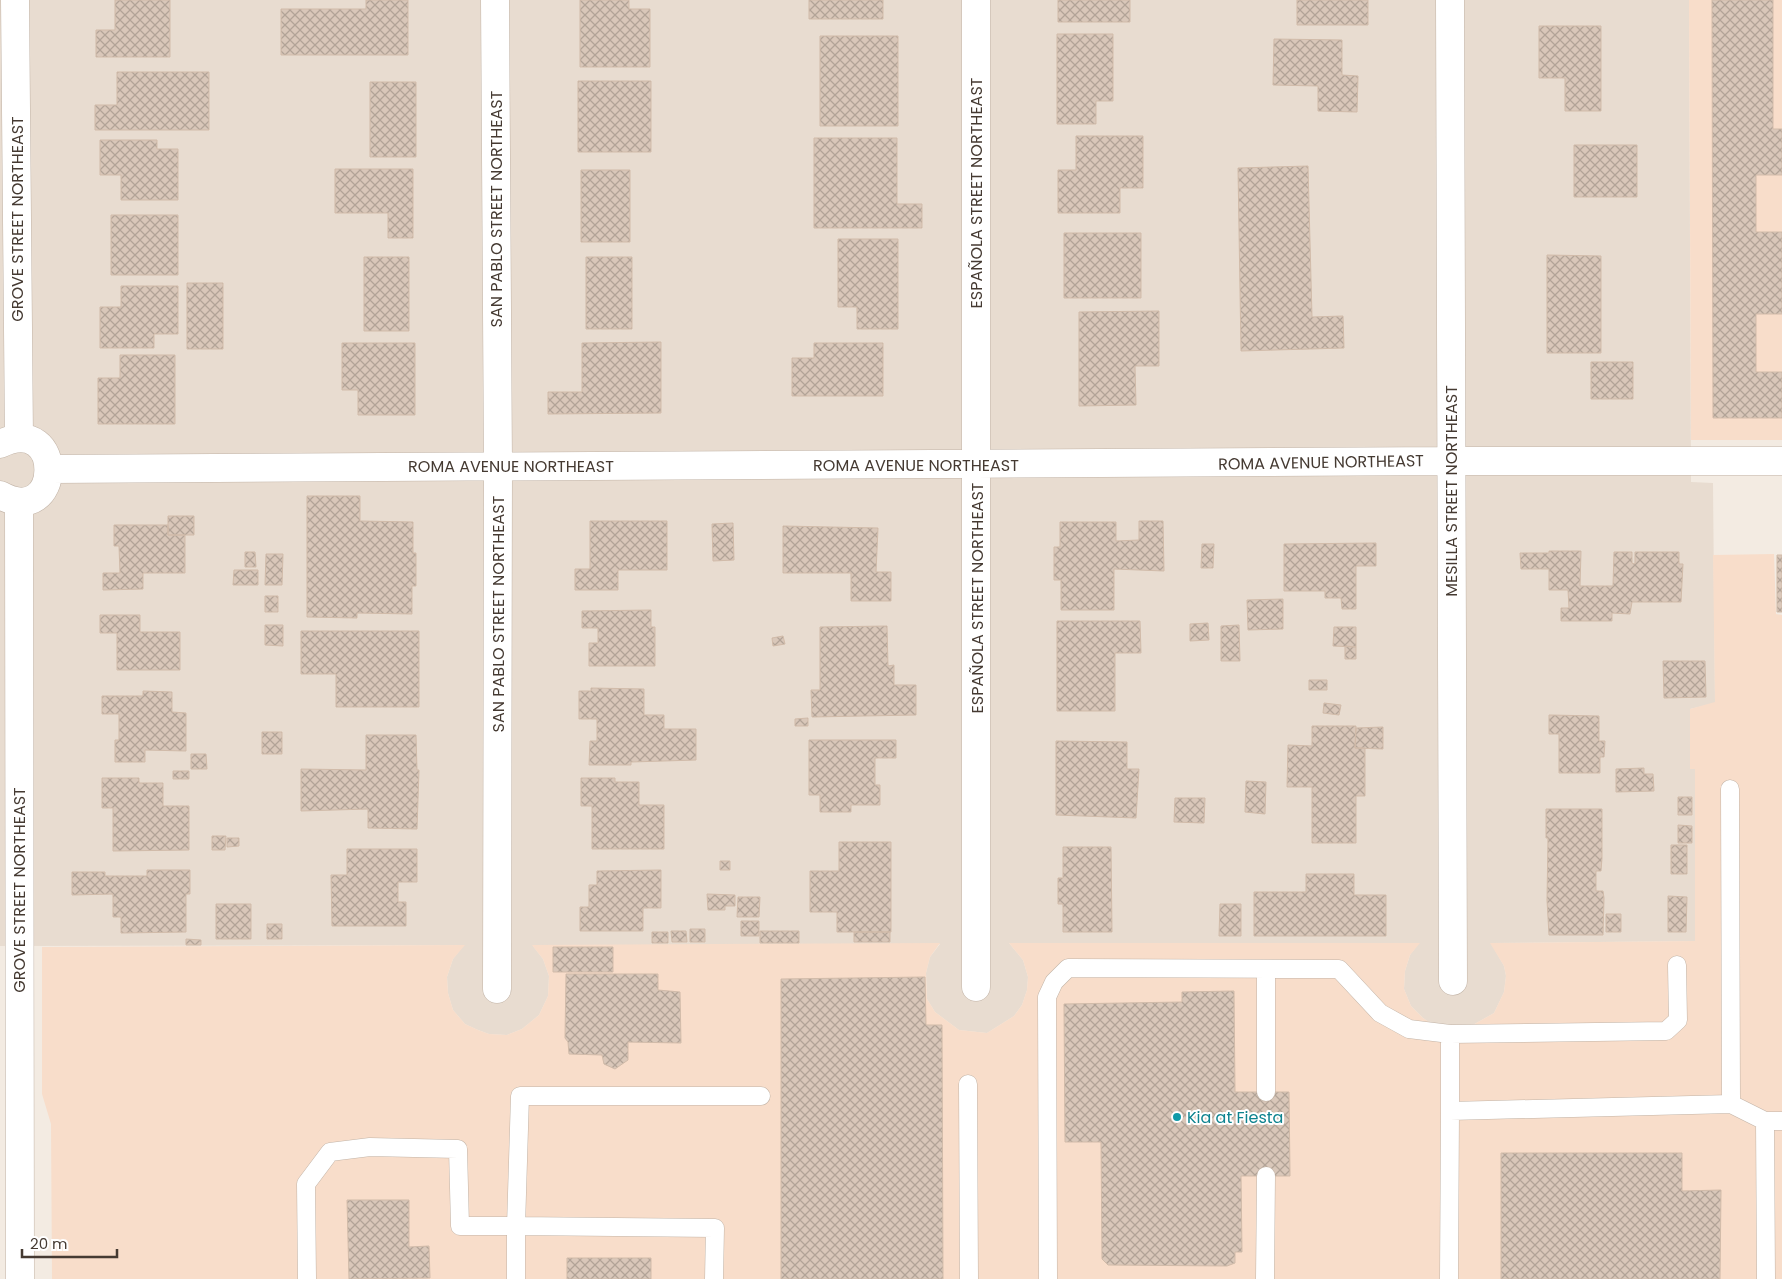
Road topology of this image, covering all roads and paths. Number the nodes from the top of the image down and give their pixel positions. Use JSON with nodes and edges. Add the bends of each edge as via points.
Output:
{"nodes":[{"id":1,"x":16,"y":0,"type":"edge"},
{"id":2,"x":495,"y":0,"type":"edge"},
{"id":3,"x":976,"y":0,"type":"edge"},
{"id":4,"x":1450,"y":0,"type":"edge"},
{"id":5,"x":9,"y":441,"type":"edge"},
{"id":6,"x":1451,"y":460,"type":"junction"},
{"id":7,"x":1782,"y":461,"type":"edge"},
{"id":8,"x":977,"y":465,"type":"junction"},
{"id":9,"x":498,"y":466,"type":"junction"},
{"id":10,"x":50,"y":470,"type":"junction"},
{"id":11,"x":9,"y":498,"type":"edge"},
{"id":12,"x":1730,"y":789,"type":"dead end"},
{"id":13,"x":1677,"y":965,"type":"dead end"},
{"id":14,"x":1266,"y":969,"type":"junction"},
{"id":15,"x":1453,"y":981,"type":"dead end"},
{"id":16,"x":976,"y":987,"type":"dead end"},
{"id":17,"x":497,"y":989,"type":"dead end"},
{"id":18,"x":1450,"y":1034,"type":"junction"},
{"id":19,"x":968,"y":1084,"type":"dead end"},
{"id":20,"x":1266,"y":1092,"type":"dead end"},
{"id":21,"x":761,"y":1096,"type":"dead end"},
{"id":22,"x":1731,"y":1104,"type":"junction"},
{"id":23,"x":1450,"y":1111,"type":"junction"},
{"id":24,"x":1773,"y":1121,"type":"edge"},
{"id":25,"x":1266,"y":1176,"type":"dead end"},
{"id":26,"x":516,"y":1226,"type":"junction"},
{"id":27,"x":20,"y":1279,"type":"edge"},
{"id":28,"x":307,"y":1279,"type":"edge"},
{"id":29,"x":516,"y":1279,"type":"edge"},
{"id":30,"x":714,"y":1279,"type":"edge"},
{"id":31,"x":969,"y":1279,"type":"edge"},
{"id":32,"x":1048,"y":1279,"type":"edge"},
{"id":33,"x":1265,"y":1279,"type":"edge"},
{"id":34,"x":1449,"y":1279,"type":"edge"},
{"id":35,"x":1766,"y":1279,"type":"edge"}],
"edges":[{"from":1,"to":5,"type":"street","name":"GROVE STREET NORTHEAST"},
{"from":2,"to":9,"type":"street","name":"SAN PABLO STREET NORTHEAST"},
{"from":3,"to":8,"type":"street","name":"ESPAÑOLA STREET NORTHEAST"},
{"from":4,"to":6,"type":"street","name":"MESILLA STREET NORTHEAST"},
{"from":5,"to":10,"type":"street","via":[[37,444],[44,452]]},
{"from":6,"to":7,"type":"street","name":"ROMA AVENUE NORTHEAST"},
{"from":6,"to":8,"type":"street","name":"ROMA AVENUE NORTHEAST"},
{"from":6,"to":15,"type":"street","name":"MESILLA STREET NORTHEAST"},
{"from":8,"to":9,"type":"street","name":"ROMA AVENUE NORTHEAST"},
{"from":8,"to":16,"type":"street","name":"ESPAÑOLA STREET NORTHEAST"},
{"from":9,"to":10,"type":"street","name":"ROMA AVENUE NORTHEAST"},
{"from":9,"to":17,"type":"street","name":"SAN PABLO STREET NORTHEAST"},
{"from":10,"to":11,"type":"street","via":[[44,488],[29,500]]},
{"from":11,"to":27,"type":"street","name":"GROVE STREET NORTHEAST"},
{"from":12,"to":22,"type":"lane"},
{"from":13,"to":18,"type":"lane","via":[[1678,1020],[1666,1032]]},
{"from":14,"to":18,"type":"lane","via":[[1339,969],[1380,1013],[1409,1029]]},
{"from":14,"to":20,"type":"lane"},
{"from":14,"to":32,"type":"lane","via":[[1068,968],[1054,982],[1047,997]]},
{"from":18,"to":23,"type":"lane"},
{"from":19,"to":31,"type":"lane"},
{"from":21,"to":26,"type":"lane","via":[[520,1096]]},
{"from":22,"to":23,"type":"lane"},
{"from":22,"to":24,"type":"lane"},
{"from":23,"to":34,"type":"lane"},
{"from":24,"to":35,"type":"lane"},
{"from":25,"to":33,"type":"lane"},
{"from":26,"to":28,"type":"lane","via":[[460,1226],[458,1149],[370,1146],[330,1152],[306,1184]]},
{"from":26,"to":29,"type":"lane"},
{"from":26,"to":30,"type":"lane","via":[[715,1228]]}]}
